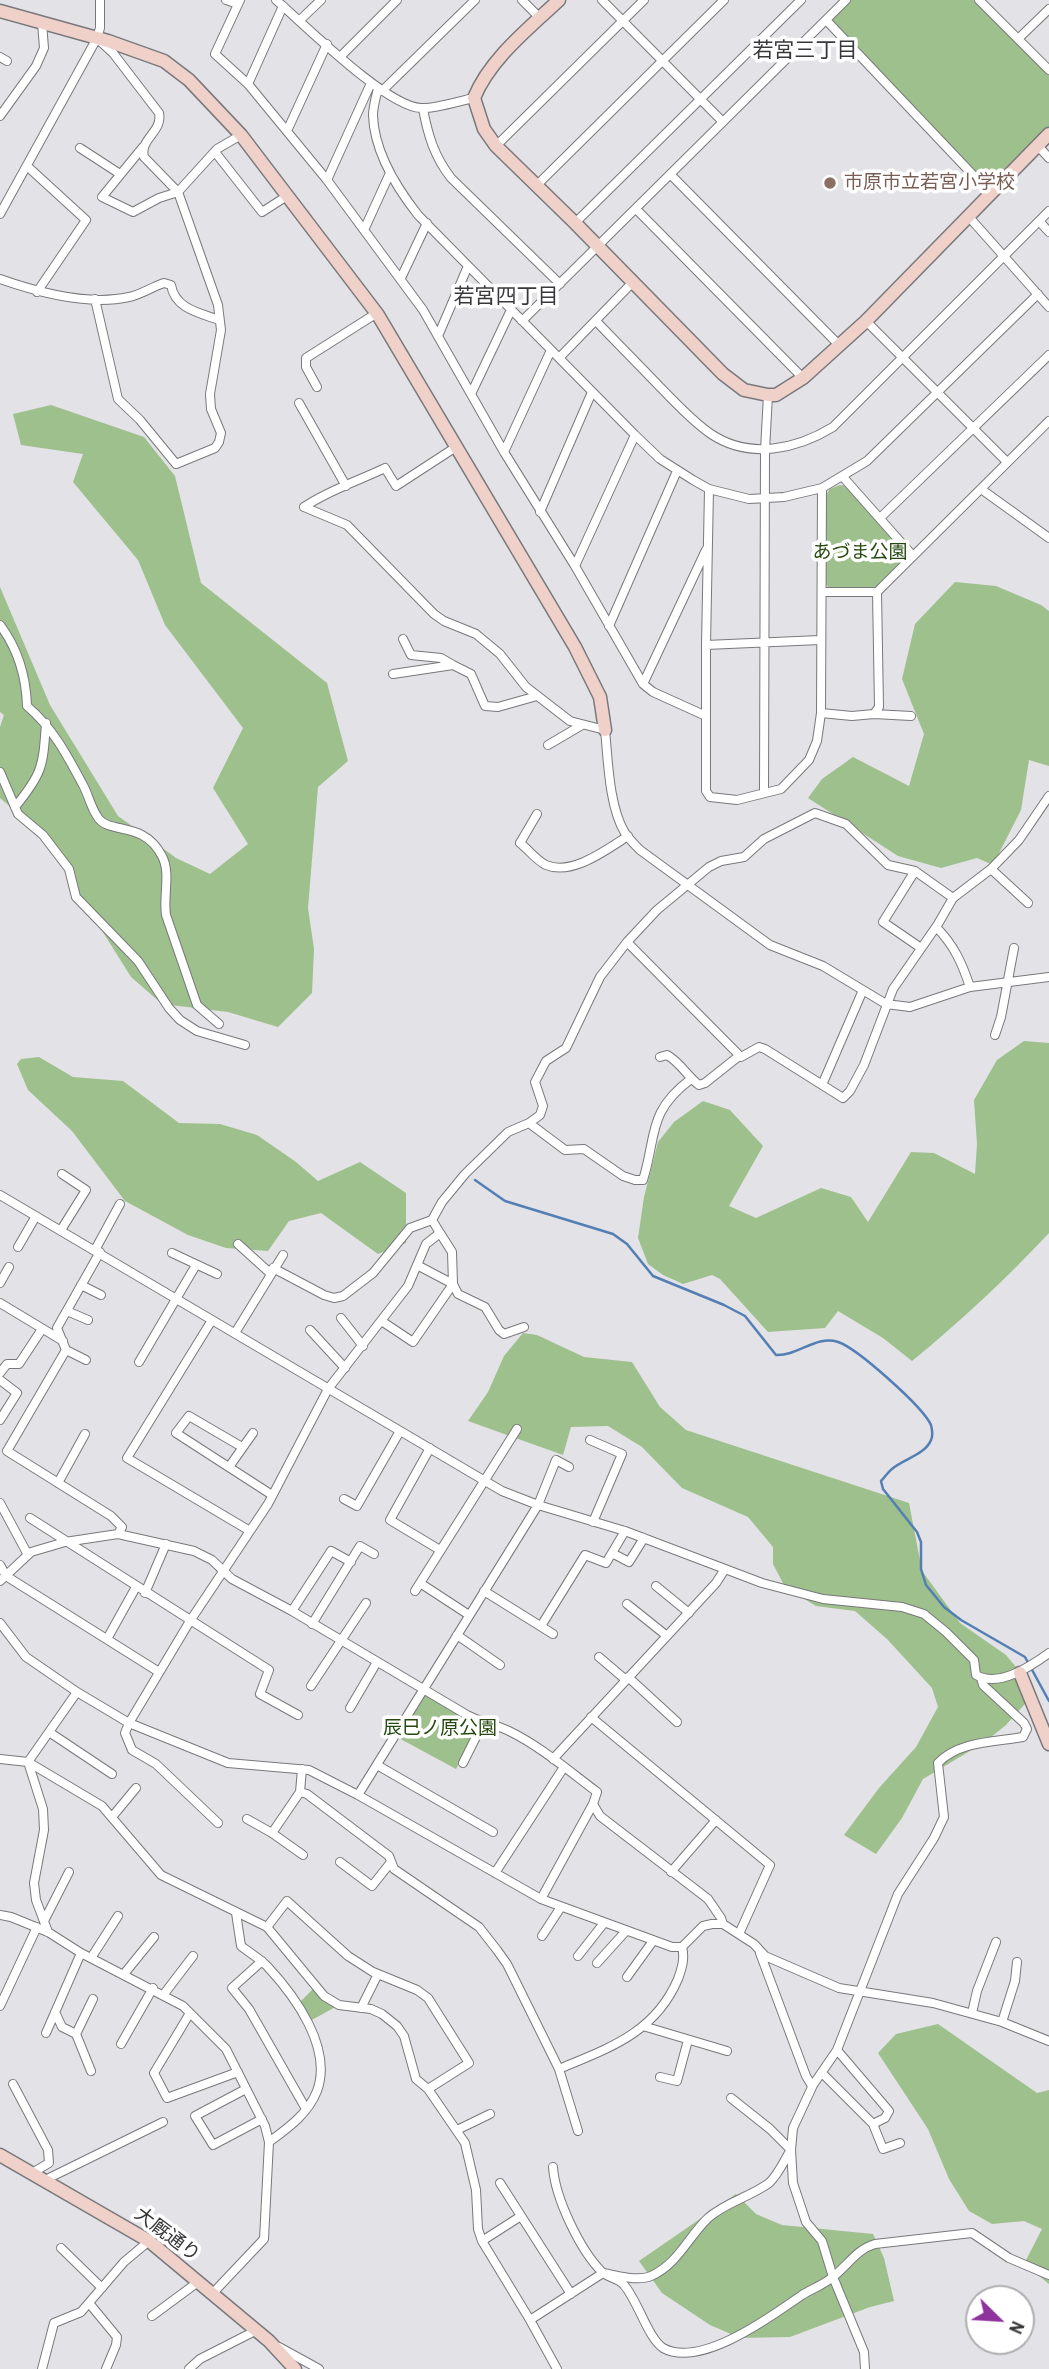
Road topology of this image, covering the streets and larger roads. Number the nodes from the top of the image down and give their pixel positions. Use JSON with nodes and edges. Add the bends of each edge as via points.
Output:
{"nodes":[{"id":1,"x":100,"y":0,"type":"edge"},
{"id":2,"x":226,"y":0,"type":"edge"},
{"id":3,"x":321,"y":0,"type":"edge"},
{"id":4,"x":397,"y":0,"type":"edge"},
{"id":5,"x":475,"y":0,"type":"edge"},
{"id":6,"x":522,"y":0,"type":"edge"},
{"id":7,"x":559,"y":0,"type":"edge"},
{"id":8,"x":602,"y":0,"type":"edge"},
{"id":9,"x":644,"y":0,"type":"edge"},
{"id":10,"x":724,"y":0,"type":"edge"},
{"id":11,"x":801,"y":0,"type":"edge"},
{"id":12,"x":846,"y":0,"type":"edge"},
{"id":13,"x":979,"y":0,"type":"edge"},
{"id":14,"x":239,"y":2,"type":"edge"},
{"id":15,"x":280,"y":3,"type":"edge"},
{"id":16,"x":1049,"y":9,"type":"edge"},
{"id":17,"x":2,"y":14,"type":"edge"},
{"id":18,"x":540,"y":18,"type":"junction"},
{"id":19,"x":300,"y":20,"type":"junction"},
{"id":20,"x":825,"y":20,"type":"junction"},
{"id":21,"x":623,"y":21,"type":"junction"},
{"id":22,"x":43,"y":23,"type":"junction"},
{"id":23,"x":97,"y":38,"type":"junction"},
{"id":24,"x":1018,"y":39,"type":"junction"},
{"id":25,"x":327,"y":44,"type":"junction"},
{"id":26,"x":341,"y":56,"type":"junction"},
{"id":27,"x":663,"y":61,"type":"junction"},
{"id":28,"x":1049,"y":69,"type":"edge"},
{"id":29,"x":248,"y":84,"type":"junction"},
{"id":30,"x":377,"y":87,"type":"junction"},
{"id":31,"x":474,"y":98,"type":"junction"},
{"id":32,"x":700,"y":99,"type":"junction"},
{"id":33,"x":423,"y":109,"type":"junction"},
{"id":34,"x":0,"y":116,"type":"edge"},
{"id":35,"x":723,"y":122,"type":"junction"},
{"id":36,"x":286,"y":131,"type":"junction"},
{"id":37,"x":1049,"y":134,"type":"edge"},
{"id":38,"x":241,"y":135,"type":"junction"},
{"id":39,"x":496,"y":146,"type":"junction"},
{"id":40,"x":1038,"y":146,"type":"junction"},
{"id":41,"x":80,"y":148,"type":"dead end"},
{"id":42,"x":143,"y":148,"type":"junction"},
{"id":43,"x":215,"y":152,"type":"junction"},
{"id":44,"x":1049,"y":158,"type":"edge"},
{"id":45,"x":27,"y":166,"type":"junction"},
{"id":46,"x":390,"y":173,"type":"junction"},
{"id":47,"x":120,"y":174,"type":"junction"},
{"id":48,"x":671,"y":174,"type":"junction"},
{"id":49,"x":327,"y":180,"type":"junction"},
{"id":50,"x":537,"y":185,"type":"junction"},
{"id":51,"x":178,"y":192,"type":"junction"},
{"id":52,"x":991,"y":194,"type":"junction"},
{"id":53,"x":287,"y":196,"type":"junction"},
{"id":54,"x":636,"y":209,"type":"junction"},
{"id":55,"x":1049,"y":211,"type":"edge"},
{"id":56,"x":0,"y":214,"type":"edge"},
{"id":57,"x":969,"y":217,"type":"junction"},
{"id":58,"x":1039,"y":221,"type":"junction"},
{"id":59,"x":427,"y":223,"type":"junction"},
{"id":60,"x":575,"y":223,"type":"junction"},
{"id":61,"x":365,"y":230,"type":"junction"},
{"id":62,"x":1049,"y":232,"type":"edge"},
{"id":63,"x":598,"y":247,"type":"junction"},
{"id":64,"x":1004,"y":256,"type":"junction"},
{"id":65,"x":468,"y":266,"type":"junction"},
{"id":66,"x":401,"y":278,"type":"junction"},
{"id":67,"x":0,"y":279,"type":"edge"},
{"id":68,"x":632,"y":283,"type":"junction"},
{"id":69,"x":560,"y":285,"type":"junction"},
{"id":70,"x":37,"y":292,"type":"junction"},
{"id":71,"x":1038,"y":295,"type":"junction"},
{"id":72,"x":95,"y":299,"type":"junction"},
{"id":73,"x":1049,"y":307,"type":"edge"},
{"id":74,"x":511,"y":310,"type":"junction"},
{"id":75,"x":377,"y":313,"type":"junction"},
{"id":76,"x":219,"y":320,"type":"junction"},
{"id":77,"x":522,"y":321,"type":"junction"},
{"id":78,"x":596,"y":321,"type":"junction"},
{"id":79,"x":866,"y":321,"type":"junction"},
{"id":80,"x":438,"y":336,"type":"junction"},
{"id":81,"x":840,"y":346,"type":"junction"},
{"id":82,"x":551,"y":350,"type":"junction"},
{"id":83,"x":1049,"y":355,"type":"edge"},
{"id":84,"x":902,"y":357,"type":"junction"},
{"id":85,"x":559,"y":358,"type":"junction"},
{"id":86,"x":803,"y":378,"type":"junction"},
{"id":87,"x":317,"y":387,"type":"dead end"},
{"id":88,"x":592,"y":392,"type":"junction"},
{"id":89,"x":939,"y":393,"type":"junction"},
{"id":90,"x":471,"y":394,"type":"junction"},
{"id":91,"x":768,"y":395,"type":"junction"},
{"id":92,"x":299,"y":403,"type":"dead end"},
{"id":93,"x":1049,"y":421,"type":"edge"},
{"id":94,"x":973,"y":428,"type":"junction"},
{"id":95,"x":635,"y":435,"type":"junction"},
{"id":96,"x":456,"y":447,"type":"junction"},
{"id":97,"x":765,"y":450,"type":"junction"},
{"id":98,"x":504,"y":452,"type":"junction"},
{"id":99,"x":1007,"y":462,"type":"junction"},
{"id":100,"x":677,"y":471,"type":"junction"},
{"id":101,"x":843,"y":477,"type":"junction"},
{"id":102,"x":346,"y":486,"type":"junction"},
{"id":103,"x":822,"y":488,"type":"junction"},
{"id":104,"x":709,"y":489,"type":"junction"},
{"id":105,"x":981,"y":489,"type":"junction"},
{"id":106,"x":765,"y":498,"type":"junction"},
{"id":107,"x":540,"y":512,"type":"junction"},
{"id":108,"x":880,"y":518,"type":"junction"},
{"id":109,"x":1049,"y":538,"type":"edge"},
{"id":110,"x":707,"y":547,"type":"junction"},
{"id":111,"x":913,"y":556,"type":"junction"},
{"id":112,"x":575,"y":566,"type":"junction"},
{"id":113,"x":822,"y":592,"type":"junction"},
{"id":114,"x":877,"y":592,"type":"junction"},
{"id":115,"x":0,"y":625,"type":"edge"},
{"id":116,"x":609,"y":626,"type":"junction"},
{"id":117,"x":403,"y":639,"type":"dead end"},
{"id":118,"x":821,"y":640,"type":"junction"},
{"id":119,"x":764,"y":643,"type":"junction"},
{"id":120,"x":706,"y":645,"type":"junction"},
{"id":121,"x":453,"y":665,"type":"junction"},
{"id":122,"x":393,"y":674,"type":"dead end"},
{"id":123,"x":643,"y":684,"type":"junction"},
{"id":124,"x":537,"y":696,"type":"junction"},
{"id":125,"x":821,"y":713,"type":"junction"},
{"id":126,"x":874,"y":714,"type":"junction"},
{"id":127,"x":706,"y":716,"type":"junction"},
{"id":128,"x":911,"y":716,"type":"dead end"},
{"id":129,"x":46,"y":723,"type":"junction"},
{"id":130,"x":582,"y":725,"type":"junction"},
{"id":131,"x":605,"y":730,"type":"junction"},
{"id":132,"x":548,"y":745,"type":"dead end"},
{"id":133,"x":0,"y":772,"type":"edge"},
{"id":134,"x":764,"y":793,"type":"junction"},
{"id":135,"x":1049,"y":796,"type":"edge"},
{"id":136,"x":15,"y":807,"type":"junction"},
{"id":137,"x":537,"y":814,"type":"dead end"},
{"id":138,"x":628,"y":836,"type":"junction"},
{"id":139,"x":991,"y":869,"type":"junction"},
{"id":140,"x":915,"y":871,"type":"junction"},
{"id":141,"x":688,"y":885,"type":"junction"},
{"id":142,"x":953,"y":898,"type":"junction"},
{"id":143,"x":1028,"y":903,"type":"dead end"},
{"id":144,"x":936,"y":927,"type":"junction"},
{"id":145,"x":627,"y":942,"type":"junction"},
{"id":146,"x":921,"y":948,"type":"junction"},
{"id":147,"x":1014,"y":948,"type":"dead end"},
{"id":148,"x":1049,"y":977,"type":"edge"},
{"id":149,"x":1008,"y":982,"type":"junction"},
{"id":150,"x":970,"y":987,"type":"junction"},
{"id":151,"x":863,"y":990,"type":"junction"},
{"id":152,"x":886,"y":1004,"type":"junction"},
{"id":153,"x":219,"y":1024,"type":"dead end"},
{"id":154,"x":995,"y":1035,"type":"dead end"},
{"id":155,"x":246,"y":1045,"type":"dead end"},
{"id":156,"x":740,"y":1056,"type":"junction"},
{"id":157,"x":660,"y":1057,"type":"dead end"},
{"id":158,"x":691,"y":1079,"type":"junction"},
{"id":159,"x":822,"y":1085,"type":"junction"},
{"id":160,"x":529,"y":1124,"type":"junction"},
{"id":161,"x":62,"y":1174,"type":"dead end"},
{"id":162,"x":0,"y":1195,"type":"edge"},
{"id":163,"x":120,"y":1204,"type":"dead end"},
{"id":164,"x":36,"y":1216,"type":"junction"},
{"id":165,"x":432,"y":1220,"type":"junction"},
{"id":166,"x":61,"y":1230,"type":"junction"},
{"id":167,"x":440,"y":1233,"type":"junction"},
{"id":168,"x":238,"y":1244,"type":"dead end"},
{"id":169,"x":18,"y":1247,"type":"dead end"},
{"id":170,"x":97,"y":1251,"type":"junction"},
{"id":171,"x":172,"y":1253,"type":"dead end"},
{"id":172,"x":283,"y":1255,"type":"dead end"},
{"id":173,"x":196,"y":1265,"type":"junction"},
{"id":174,"x":417,"y":1265,"type":"junction"},
{"id":175,"x":9,"y":1267,"type":"dead end"},
{"id":176,"x":272,"y":1270,"type":"junction"},
{"id":177,"x":217,"y":1274,"type":"dead end"},
{"id":178,"x":0,"y":1283,"type":"edge"},
{"id":179,"x":453,"y":1284,"type":"junction"},
{"id":180,"x":81,"y":1286,"type":"junction"},
{"id":181,"x":101,"y":1295,"type":"dead end"},
{"id":182,"x":175,"y":1297,"type":"junction"},
{"id":183,"x":0,"y":1304,"type":"edge"},
{"id":184,"x":67,"y":1311,"type":"junction"},
{"id":185,"x":341,"y":1318,"type":"dead end"},
{"id":186,"x":88,"y":1320,"type":"dead end"},
{"id":187,"x":212,"y":1320,"type":"junction"},
{"id":188,"x":383,"y":1322,"type":"junction"},
{"id":189,"x":524,"y":1327,"type":"dead end"},
{"id":190,"x":42,"y":1329,"type":"junction"},
{"id":191,"x":310,"y":1330,"type":"dead end"},
{"id":192,"x":235,"y":1333,"type":"junction"},
{"id":193,"x":62,"y":1341,"type":"junction"},
{"id":194,"x":363,"y":1346,"type":"junction"},
{"id":195,"x":66,"y":1350,"type":"junction"},
{"id":196,"x":86,"y":1360,"type":"dead end"},
{"id":197,"x":139,"y":1362,"type":"dead end"},
{"id":198,"x":345,"y":1368,"type":"junction"},
{"id":199,"x":0,"y":1373,"type":"edge"},
{"id":200,"x":0,"y":1380,"type":"edge"},
{"id":201,"x":328,"y":1389,"type":"junction"},
{"id":202,"x":0,"y":1420,"type":"edge"},
{"id":203,"x":517,"y":1429,"type":"dead end"},
{"id":204,"x":400,"y":1431,"type":"junction"},
{"id":205,"x":253,"y":1433,"type":"dead end"},
{"id":206,"x":85,"y":1434,"type":"dead end"},
{"id":207,"x":590,"y":1440,"type":"dead end"},
{"id":208,"x":242,"y":1447,"type":"junction"},
{"id":209,"x":430,"y":1448,"type":"junction"},
{"id":210,"x":3,"y":1449,"type":"edge"},
{"id":211,"x":229,"y":1467,"type":"junction"},
{"id":212,"x":569,"y":1467,"type":"dead end"},
{"id":213,"x":483,"y":1480,"type":"junction"},
{"id":214,"x":58,"y":1483,"type":"junction"},
{"id":215,"x":272,"y":1495,"type":"junction"},
{"id":216,"x":344,"y":1499,"type":"dead end"},
{"id":217,"x":0,"y":1503,"type":"edge"},
{"id":218,"x":538,"y":1505,"type":"junction"},
{"id":219,"x":30,"y":1518,"type":"dead end"},
{"id":220,"x":593,"y":1522,"type":"junction"},
{"id":221,"x":250,"y":1531,"type":"junction"},
{"id":222,"x":625,"y":1531,"type":"junction"},
{"id":223,"x":118,"y":1534,"type":"junction"},
{"id":224,"x":644,"y":1538,"type":"junction"},
{"id":225,"x":65,"y":1542,"type":"junction"},
{"id":226,"x":166,"y":1544,"type":"junction"},
{"id":227,"x":440,"y":1550,"type":"junction"},
{"id":228,"x":612,"y":1553,"type":"junction"},
{"id":229,"x":374,"y":1554,"type":"dead end"},
{"id":230,"x":28,"y":1555,"type":"junction"},
{"id":231,"x":351,"y":1562,"type":"junction"},
{"id":232,"x":0,"y":1565,"type":"edge"},
{"id":233,"x":725,"y":1569,"type":"junction"},
{"id":234,"x":224,"y":1570,"type":"junction"},
{"id":235,"x":3,"y":1578,"type":"edge"},
{"id":236,"x":656,"y":1586,"type":"dead end"},
{"id":237,"x":136,"y":1587,"type":"junction"},
{"id":238,"x":484,"y":1591,"type":"junction"},
{"id":239,"x":145,"y":1593,"type":"junction"},
{"id":240,"x":366,"y":1603,"type":"dead end"},
{"id":241,"x":627,"y":1604,"type":"dead end"},
{"id":242,"x":292,"y":1611,"type":"junction"},
{"id":243,"x":688,"y":1613,"type":"junction"},
{"id":244,"x":469,"y":1615,"type":"junction"},
{"id":245,"x":190,"y":1621,"type":"junction"},
{"id":246,"x":0,"y":1623,"type":"edge"},
{"id":247,"x":312,"y":1624,"type":"junction"},
{"id":248,"x":541,"y":1626,"type":"junction"},
{"id":249,"x":553,"y":1634,"type":"dead end"},
{"id":250,"x":457,"y":1635,"type":"junction"},
{"id":251,"x":667,"y":1636,"type":"junction"},
{"id":252,"x":107,"y":1639,"type":"junction"},
{"id":253,"x":340,"y":1640,"type":"junction"},
{"id":254,"x":1049,"y":1653,"type":"edge"},
{"id":255,"x":599,"y":1657,"type":"dead end"},
{"id":256,"x":377,"y":1662,"type":"junction"},
{"id":257,"x":500,"y":1665,"type":"dead end"},
{"id":258,"x":159,"y":1672,"type":"junction"},
{"id":259,"x":1020,"y":1673,"type":"junction"},
{"id":260,"x":981,"y":1678,"type":"junction"},
{"id":261,"x":627,"y":1679,"type":"junction"},
{"id":262,"x":311,"y":1686,"type":"dead end"},
{"id":263,"x":424,"y":1688,"type":"junction"},
{"id":264,"x":77,"y":1692,"type":"junction"},
{"id":265,"x":350,"y":1708,"type":"dead end"},
{"id":266,"x":298,"y":1715,"type":"dead end"},
{"id":267,"x":591,"y":1717,"type":"junction"},
{"id":268,"x":677,"y":1722,"type":"dead end"},
{"id":269,"x":129,"y":1723,"type":"junction"},
{"id":270,"x":483,"y":1723,"type":"junction"},
{"id":271,"x":49,"y":1732,"type":"junction"},
{"id":272,"x":1049,"y":1744,"type":"edge"},
{"id":273,"x":0,"y":1759,"type":"edge"},
{"id":274,"x":553,"y":1759,"type":"junction"},
{"id":275,"x":28,"y":1762,"type":"junction"},
{"id":276,"x":463,"y":1763,"type":"dead end"},
{"id":277,"x":377,"y":1765,"type":"junction"},
{"id":278,"x":564,"y":1767,"type":"junction"},
{"id":279,"x":302,"y":1769,"type":"junction"},
{"id":280,"x":111,"y":1774,"type":"dead end"},
{"id":281,"x":136,"y":1788,"type":"dead end"},
{"id":282,"x":300,"y":1792,"type":"junction"},
{"id":283,"x":358,"y":1796,"type":"junction"},
{"id":284,"x":593,"y":1804,"type":"junction"},
{"id":285,"x":112,"y":1817,"type":"junction"},
{"id":286,"x":247,"y":1818,"type":"dead end"},
{"id":287,"x":716,"y":1820,"type":"junction"},
{"id":288,"x":218,"y":1823,"type":"dead end"},
{"id":289,"x":493,"y":1832,"type":"dead end"},
{"id":290,"x":272,"y":1833,"type":"junction"},
{"id":291,"x":303,"y":1855,"type":"dead end"},
{"id":292,"x":340,"y":1862,"type":"dead end"},
{"id":293,"x":391,"y":1862,"type":"junction"},
{"id":294,"x":671,"y":1871,"type":"junction"},
{"id":295,"x":69,"y":1872,"type":"dead end"},
{"id":296,"x":495,"y":1873,"type":"junction"},
{"id":297,"x":541,"y":1899,"type":"junction"},
{"id":298,"x":561,"y":1907,"type":"junction"},
{"id":299,"x":236,"y":1913,"type":"junction"},
{"id":300,"x":0,"y":1915,"type":"edge"},
{"id":301,"x":118,"y":1916,"type":"dead end"},
{"id":302,"x":604,"y":1923,"type":"junction"},
{"id":303,"x":40,"y":1924,"type":"junction"},
{"id":304,"x":723,"y":1924,"type":"junction"},
{"id":305,"x":267,"y":1927,"type":"junction"},
{"id":306,"x":626,"y":1931,"type":"junction"},
{"id":307,"x":739,"y":1934,"type":"junction"},
{"id":308,"x":542,"y":1936,"type":"dead end"},
{"id":309,"x":154,"y":1937,"type":"dead end"},
{"id":310,"x":653,"y":1941,"type":"junction"},
{"id":311,"x":996,"y":1941,"type":"dead end"},
{"id":312,"x":682,"y":1947,"type":"junction"},
{"id":313,"x":758,"y":1948,"type":"junction"},
{"id":314,"x":81,"y":1953,"type":"junction"},
{"id":315,"x":193,"y":1956,"type":"dead end"},
{"id":316,"x":578,"y":1956,"type":"dead end"},
{"id":317,"x":91,"y":1958,"type":"junction"},
{"id":318,"x":262,"y":1961,"type":"junction"},
{"id":319,"x":1017,"y":1962,"type":"dead end"},
{"id":320,"x":597,"y":1963,"type":"dead end"},
{"id":321,"x":124,"y":1974,"type":"junction"},
{"id":322,"x":378,"y":1974,"type":"junction"},
{"id":323,"x":627,"y":1977,"type":"dead end"},
{"id":324,"x":153,"y":1988,"type":"junction"},
{"id":325,"x":860,"y":1992,"type":"junction"},
{"id":326,"x":163,"y":1994,"type":"junction"},
{"id":327,"x":93,"y":1999,"type":"dead end"},
{"id":328,"x":0,"y":2006,"type":"edge"},
{"id":329,"x":361,"y":2008,"type":"junction"},
{"id":330,"x":55,"y":2012,"type":"junction"},
{"id":331,"x":190,"y":2012,"type":"junction"},
{"id":332,"x":972,"y":2013,"type":"junction"},
{"id":333,"x":1002,"y":2022,"type":"junction"},
{"id":334,"x":643,"y":2026,"type":"junction"},
{"id":335,"x":46,"y":2033,"type":"dead end"},
{"id":336,"x":76,"y":2034,"type":"junction"},
{"id":337,"x":688,"y":2040,"type":"junction"},
{"id":338,"x":1049,"y":2041,"type":"edge"},
{"id":339,"x":121,"y":2044,"type":"dead end"},
{"id":340,"x":727,"y":2050,"type":"dead end"},
{"id":341,"x":836,"y":2050,"type":"junction"},
{"id":342,"x":559,"y":2069,"type":"junction"},
{"id":343,"x":91,"y":2071,"type":"dead end"},
{"id":344,"x":238,"y":2072,"type":"junction"},
{"id":345,"x":822,"y":2073,"type":"junction"},
{"id":346,"x":660,"y":2077,"type":"dead end"},
{"id":347,"x":13,"y":2084,"type":"dead end"},
{"id":348,"x":812,"y":2087,"type":"junction"},
{"id":349,"x":246,"y":2089,"type":"junction"},
{"id":350,"x":428,"y":2089,"type":"junction"},
{"id":351,"x":731,"y":2098,"type":"dead end"},
{"id":352,"x":306,"y":2109,"type":"junction"},
{"id":353,"x":491,"y":2114,"type":"dead end"},
{"id":354,"x":262,"y":2119,"type":"junction"},
{"id":355,"x":163,"y":2122,"type":"dead end"},
{"id":356,"x":873,"y":2124,"type":"junction"},
{"id":357,"x":457,"y":2130,"type":"junction"},
{"id":358,"x":578,"y":2132,"type":"dead end"},
{"id":359,"x":269,"y":2141,"type":"junction"},
{"id":360,"x":900,"y":2143,"type":"dead end"},
{"id":361,"x":791,"y":2150,"type":"junction"},
{"id":362,"x":0,"y":2155,"type":"edge"},
{"id":363,"x":553,"y":2167,"type":"dead end"},
{"id":364,"x":32,"y":2173,"type":"junction"},
{"id":365,"x":46,"y":2180,"type":"junction"},
{"id":366,"x":500,"y":2183,"type":"dead end"},
{"id":367,"x":521,"y":2216,"type":"junction"},
{"id":368,"x":149,"y":2241,"type":"junction"},
{"id":369,"x":482,"y":2241,"type":"junction"},
{"id":370,"x":61,"y":2248,"type":"dead end"},
{"id":371,"x":603,"y":2273,"type":"junction"},
{"id":372,"x":1049,"y":2275,"type":"edge"},
{"id":373,"x":833,"y":2277,"type":"junction"},
{"id":374,"x":198,"y":2282,"type":"junction"},
{"id":375,"x":102,"y":2288,"type":"junction"},
{"id":376,"x":212,"y":2294,"type":"junction"},
{"id":377,"x":571,"y":2294,"type":"junction"},
{"id":378,"x":89,"y":2303,"type":"junction"},
{"id":379,"x":152,"y":2316,"type":"dead end"},
{"id":380,"x":530,"y":2320,"type":"junction"},
{"id":381,"x":255,"y":2331,"type":"junction"},
{"id":382,"x":269,"y":2341,"type":"junction"},
{"id":383,"x":42,"y":2369,"type":"edge"},
{"id":384,"x":106,"y":2369,"type":"edge"},
{"id":385,"x":189,"y":2369,"type":"edge"},
{"id":386,"x":295,"y":2369,"type":"edge"},
{"id":387,"x":319,"y":2369,"type":"edge"},
{"id":388,"x":557,"y":2369,"type":"edge"},
{"id":389,"x":865,"y":2369,"type":"edge"}],
"edges":[{"from":1,"to":23,"type":"street"},
{"from":2,"to":14,"type":"street"},
{"from":3,"to":19,"type":"street"},
{"from":4,"to":26,"type":"street"},
{"from":5,"to":30,"type":"street"},
{"from":6,"to":18,"type":"street"},
{"from":7,"to":18,"type":"street"},
{"from":8,"to":21,"type":"street"},
{"from":9,"to":21,"type":"street"},
{"from":10,"to":27,"type":"street"},
{"from":11,"to":32,"type":"street"},
{"from":12,"to":20,"type":"street"},
{"from":13,"to":24,"type":"street"},
{"from":14,"to":29,"type":"street","via":[[215,54]]},
{"from":15,"to":19,"type":"street"},
{"from":15,"to":29,"type":"street"},
{"from":16,"to":24,"type":"street"},
{"from":17,"to":22,"type":"street"},
{"from":18,"to":31,"type":"street","via":[[498,60]]},
{"from":19,"to":25,"type":"street"},
{"from":20,"to":35,"type":"street"},
{"from":20,"to":52,"type":"street"},
{"from":21,"to":27,"type":"street"},
{"from":21,"to":39,"type":"street"},
{"from":22,"to":23,"type":"street"},
{"from":22,"to":34,"type":"street","via":[[44,48],[36,66]]},
{"from":23,"to":38,"type":"street","via":[[178,70]]},
{"from":23,"to":42,"type":"street","via":[[159,113],[156,131]]},
{"from":23,"to":45,"type":"street"},
{"from":24,"to":28,"type":"street"},
{"from":25,"to":26,"type":"street"},
{"from":25,"to":36,"type":"street"},
{"from":26,"to":30,"type":"street"},
{"from":27,"to":32,"type":"street"},
{"from":27,"to":50,"type":"street"},
{"from":29,"to":36,"type":"street"},
{"from":30,"to":33,"type":"street","via":[[405,105]]},
{"from":30,"to":46,"type":"street","via":[[373,114],[377,141]]},
{"from":30,"to":49,"type":"street"},
{"from":31,"to":33,"type":"street"},
{"from":31,"to":39,"type":"street","via":[[484,130]]},
{"from":32,"to":35,"type":"street"},
{"from":32,"to":60,"type":"street"},
{"from":33,"to":69,"type":"street","via":[[428,138],[440,164]]},
{"from":35,"to":48,"type":"street"},
{"from":36,"to":49,"type":"street"},
{"from":37,"to":40,"type":"street"},
{"from":38,"to":43,"type":"street"},
{"from":38,"to":53,"type":"street"},
{"from":39,"to":50,"type":"street"},
{"from":40,"to":44,"type":"street"},
{"from":40,"to":52,"type":"street"},
{"from":41,"to":47,"type":"street"},
{"from":42,"to":47,"type":"street"},
{"from":42,"to":51,"type":"street","via":[[144,157]]},
{"from":43,"to":51,"type":"street"},
{"from":43,"to":53,"type":"street","via":[[262,212]]},
{"from":45,"to":56,"type":"street"},
{"from":45,"to":70,"type":"street","via":[[86,220]]},
{"from":46,"to":59,"type":"street","via":[[400,193]]},
{"from":46,"to":61,"type":"street"},
{"from":47,"to":51,"type":"street","via":[[102,197],[133,212]]},
{"from":48,"to":54,"type":"street"},
{"from":48,"to":81,"type":"street"},
{"from":49,"to":61,"type":"street"},
{"from":50,"to":60,"type":"street"},
{"from":51,"to":76,"type":"street","via":[[218,305]]},
{"from":52,"to":57,"type":"street"},
{"from":53,"to":75,"type":"street"},
{"from":54,"to":63,"type":"street"},
{"from":54,"to":86,"type":"street"},
{"from":55,"to":58,"type":"street"},
{"from":57,"to":64,"type":"street"},
{"from":57,"to":79,"type":"street"},
{"from":58,"to":62,"type":"street"},
{"from":58,"to":64,"type":"street"},
{"from":59,"to":65,"type":"street"},
{"from":59,"to":66,"type":"street"},
{"from":60,"to":63,"type":"street"},
{"from":61,"to":66,"type":"street"},
{"from":63,"to":68,"type":"street"},
{"from":63,"to":69,"type":"street"},
{"from":64,"to":71,"type":"street"},
{"from":64,"to":84,"type":"street"},
{"from":65,"to":74,"type":"street"},
{"from":65,"to":80,"type":"street"},
{"from":66,"to":80,"type":"street"},
{"from":67,"to":70,"type":"street"},
{"from":68,"to":78,"type":"street"},
{"from":68,"to":91,"type":"street","via":[[723,374],[744,390]]},
{"from":69,"to":77,"type":"street"},
{"from":70,"to":72,"type":"street"},
{"from":71,"to":73,"type":"street"},
{"from":71,"to":89,"type":"street"},
{"from":72,"to":76,"type":"street","via":[[129,297],[164,283],[171,285],[183,306]]},
{"from":72,"to":76,"type":"street","via":[[118,399],[176,464],[219,442],[210,394]]},
{"from":74,"to":77,"type":"street"},
{"from":74,"to":90,"type":"street"},
{"from":75,"to":87,"type":"street","via":[[306,358]]},
{"from":75,"to":96,"type":"street"},
{"from":77,"to":82,"type":"street"},
{"from":78,"to":85,"type":"street"},
{"from":78,"to":97,"type":"street","via":[[713,436]]},
{"from":79,"to":81,"type":"street"},
{"from":79,"to":84,"type":"street"},
{"from":80,"to":90,"type":"street"},
{"from":81,"to":86,"type":"street"},
{"from":82,"to":85,"type":"street"},
{"from":82,"to":98,"type":"street"},
{"from":83,"to":94,"type":"street"},
{"from":84,"to":89,"type":"street"},
{"from":84,"to":97,"type":"street","via":[[833,427],[801,444]]},
{"from":85,"to":88,"type":"street"},
{"from":86,"to":91,"type":"street"},
{"from":88,"to":95,"type":"street"},
{"from":88,"to":107,"type":"street"},
{"from":89,"to":94,"type":"street"},
{"from":89,"to":101,"type":"street","via":[[867,461]]},
{"from":90,"to":98,"type":"street"},
{"from":91,"to":97,"type":"street"},
{"from":92,"to":102,"type":"street"},
{"from":93,"to":99,"type":"street"},
{"from":94,"to":99,"type":"street"},
{"from":94,"to":108,"type":"street"},
{"from":95,"to":100,"type":"street"},
{"from":95,"to":112,"type":"street"},
{"from":96,"to":102,"type":"street","via":[[396,486],[385,468]]},
{"from":96,"to":131,"type":"street","via":[[594,680]]},
{"from":97,"to":106,"type":"street"},
{"from":98,"to":107,"type":"street"},
{"from":99,"to":105,"type":"street"},
{"from":100,"to":104,"type":"street"},
{"from":100,"to":116,"type":"street"},
{"from":101,"to":103,"type":"street"},
{"from":101,"to":108,"type":"street"},
{"from":102,"to":124,"type":"street","via":[[304,507],[347,525],[434,614],[476,634],[500,653]]},
{"from":103,"to":106,"type":"street"},
{"from":103,"to":113,"type":"street"},
{"from":104,"to":106,"type":"street","via":[[749,499]]},
{"from":104,"to":110,"type":"street"},
{"from":105,"to":109,"type":"street"},
{"from":105,"to":111,"type":"street"},
{"from":106,"to":119,"type":"street"},
{"from":107,"to":112,"type":"street"},
{"from":108,"to":111,"type":"street"},
{"from":110,"to":120,"type":"street"},
{"from":110,"to":123,"type":"street"},
{"from":111,"to":114,"type":"street"},
{"from":112,"to":116,"type":"street"},
{"from":113,"to":114,"type":"street"},
{"from":113,"to":118,"type":"street"},
{"from":114,"to":126,"type":"street","via":[[878,707]]},
{"from":115,"to":129,"type":"street","via":[[21,663],[27,706]]},
{"from":116,"to":123,"type":"street"},
{"from":117,"to":121,"type":"street","via":[[411,655],[440,658]]},
{"from":118,"to":119,"type":"street"},
{"from":118,"to":125,"type":"street"},
{"from":119,"to":120,"type":"street"},
{"from":119,"to":134,"type":"street"},
{"from":120,"to":127,"type":"street"},
{"from":121,"to":122,"type":"street"},
{"from":121,"to":124,"type":"street","via":[[471,674],[485,706]]},
{"from":123,"to":127,"type":"street"},
{"from":124,"to":130,"type":"street"},
{"from":125,"to":126,"type":"street"},
{"from":125,"to":134,"type":"street","via":[[809,760],[780,789]]},
{"from":126,"to":128,"type":"street"},
{"from":127,"to":134,"type":"street","via":[[706,791],[710,797],[737,800]]},
{"from":129,"to":136,"type":"street","via":[[44,757],[36,782]]},
{"from":129,"to":153,"type":"street","via":[[101,822],[139,832],[163,857],[166,915],[197,1005]]},
{"from":130,"to":131,"type":"street"},
{"from":130,"to":132,"type":"street"},
{"from":131,"to":138,"type":"street","via":[[610,780]]},
{"from":133,"to":136,"type":"street"},
{"from":135,"to":139,"type":"street"},
{"from":136,"to":155,"type":"street","via":[[69,869],[76,897],[138,961],[180,1020],[197,1031]]},
{"from":137,"to":138,"type":"street","via":[[520,843],[544,864],[561,868],[574,864]]},
{"from":138,"to":141,"type":"street","via":[[639,850]]},
{"from":139,"to":142,"type":"street"},
{"from":139,"to":143,"type":"street"},
{"from":140,"to":141,"type":"street","via":[[888,865],[846,824],[815,813],[764,838],[744,857],[709,867]]},
{"from":140,"to":142,"type":"street"},
{"from":140,"to":146,"type":"street","via":[[883,922]]},
{"from":141,"to":145,"type":"street"},
{"from":141,"to":151,"type":"street","via":[[770,944],[823,966]]},
{"from":142,"to":144,"type":"street"},
{"from":144,"to":146,"type":"street"},
{"from":144,"to":150,"type":"street","via":[[955,949]]},
{"from":145,"to":156,"type":"street"},
{"from":145,"to":160,"type":"street","via":[[600,978],[566,1048],[545,1061],[535,1082],[540,1115]]},
{"from":146,"to":152,"type":"street"},
{"from":147,"to":149,"type":"street"},
{"from":148,"to":149,"type":"street"},
{"from":149,"to":150,"type":"street"},
{"from":149,"to":154,"type":"street"},
{"from":150,"to":152,"type":"street","via":[[919,1006]]},
{"from":151,"to":152,"type":"street"},
{"from":151,"to":159,"type":"street"},
{"from":152,"to":159,"type":"street","via":[[850,1091],[843,1098]]},
{"from":156,"to":158,"type":"street","via":[[705,1083],[699,1085]]},
{"from":156,"to":159,"type":"street","via":[[759,1047],[765,1049]]},
{"from":157,"to":158,"type":"street","via":[[674,1059]]},
{"from":158,"to":160,"type":"street","via":[[659,1115],[643,1180],[623,1176],[583,1149],[565,1150]]},
{"from":160,"to":165,"type":"street","via":[[508,1132],[465,1174]]},
{"from":161,"to":166,"type":"street","via":[[86,1190]]},
{"from":162,"to":164,"type":"street"},
{"from":163,"to":170,"type":"street"},
{"from":164,"to":166,"type":"street"},
{"from":164,"to":169,"type":"street"},
{"from":165,"to":167,"type":"street"},
{"from":165,"to":176,"type":"street","via":[[410,1228],[373,1273],[343,1296],[324,1295]]},
{"from":166,"to":170,"type":"street"},
{"from":167,"to":174,"type":"street","via":[[426,1244]]},
{"from":167,"to":179,"type":"street","via":[[452,1252]]},
{"from":168,"to":176,"type":"street"},
{"from":170,"to":180,"type":"street"},
{"from":170,"to":182,"type":"street"},
{"from":171,"to":173,"type":"street"},
{"from":172,"to":176,"type":"street"},
{"from":173,"to":177,"type":"street"},
{"from":173,"to":182,"type":"street"},
{"from":174,"to":179,"type":"street"},
{"from":174,"to":188,"type":"street"},
{"from":175,"to":178,"type":"street"},
{"from":176,"to":192,"type":"street"},
{"from":179,"to":188,"type":"street","via":[[413,1342]]},
{"from":179,"to":189,"type":"street","via":[[462,1297],[485,1307],[504,1334]]},
{"from":180,"to":181,"type":"street"},
{"from":180,"to":184,"type":"street"},
{"from":182,"to":187,"type":"street"},
{"from":182,"to":197,"type":"street"},
{"from":183,"to":190,"type":"street"},
{"from":184,"to":186,"type":"street"},
{"from":184,"to":193,"type":"street","via":[[57,1328]]},
{"from":185,"to":194,"type":"street"},
{"from":187,"to":192,"type":"street"},
{"from":187,"to":221,"type":"street","via":[[127,1458]]},
{"from":188,"to":194,"type":"street"},
{"from":190,"to":193,"type":"street"},
{"from":190,"to":199,"type":"street","via":[[19,1364],[7,1364]]},
{"from":191,"to":198,"type":"street"},
{"from":192,"to":201,"type":"street"},
{"from":193,"to":195,"type":"street"},
{"from":194,"to":198,"type":"street"},
{"from":195,"to":196,"type":"street"},
{"from":195,"to":210,"type":"street"},
{"from":198,"to":201,"type":"street"},
{"from":200,"to":202,"type":"street","via":[[18,1392]]},
{"from":201,"to":204,"type":"street"},
{"from":201,"to":215,"type":"street"},
{"from":203,"to":213,"type":"street"},
{"from":204,"to":209,"type":"street"},
{"from":204,"to":216,"type":"street","via":[[357,1506]]},
{"from":205,"to":208,"type":"street"},
{"from":206,"to":214,"type":"street"},
{"from":207,"to":220,"type":"street","via":[[622,1454]]},
{"from":208,"to":211,"type":"street"},
{"from":208,"to":211,"type":"street","via":[[189,1416],[176,1433]]},
{"from":209,"to":213,"type":"street"},
{"from":209,"to":227,"type":"street","via":[[390,1520]]},
{"from":210,"to":214,"type":"street"},
{"from":211,"to":215,"type":"street"},
{"from":212,"to":218,"type":"street","via":[[556,1460]]},
{"from":213,"to":218,"type":"street"},
{"from":213,"to":227,"type":"street"},
{"from":214,"to":223,"type":"street","via":[[111,1516],[122,1527]]},
{"from":215,"to":221,"type":"street"},
{"from":217,"to":230,"type":"street"},
{"from":218,"to":220,"type":"street"},
{"from":218,"to":238,"type":"street"},
{"from":219,"to":225,"type":"street"},
{"from":220,"to":222,"type":"street"},
{"from":221,"to":234,"type":"street"},
{"from":222,"to":224,"type":"street"},
{"from":222,"to":228,"type":"street"},
{"from":223,"to":225,"type":"street"},
{"from":223,"to":226,"type":"street"},
{"from":224,"to":228,"type":"street","via":[[629,1562]]},
{"from":224,"to":233,"type":"street"},
{"from":225,"to":230,"type":"street"},
{"from":225,"to":237,"type":"street"},
{"from":226,"to":234,"type":"street","via":[[194,1551]]},
{"from":226,"to":239,"type":"street"},
{"from":227,"to":244,"type":"street","via":[[417,1587]]},
{"from":228,"to":248,"type":"street","via":[[606,1563],[585,1555]]},
{"from":229,"to":231,"type":"street","via":[[360,1546]]},
{"from":230,"to":235,"type":"street"},
{"from":231,"to":242,"type":"street","via":[[331,1551]]},
{"from":231,"to":247,"type":"street"},
{"from":232,"to":235,"type":"street"},
{"from":233,"to":243,"type":"street"},
{"from":233,"to":260,"type":"street","via":[[823,1599],[902,1606],[924,1614],[974,1660],[976,1675]]},
{"from":234,"to":242,"type":"street","via":[[232,1579]]},
{"from":234,"to":245,"type":"street"},
{"from":235,"to":252,"type":"street"},
{"from":236,"to":243,"type":"street"},
{"from":237,"to":239,"type":"street"},
{"from":237,"to":252,"type":"street"},
{"from":238,"to":244,"type":"street"},
{"from":238,"to":248,"type":"street"},
{"from":239,"to":245,"type":"street"},
{"from":240,"to":253,"type":"street"},
{"from":241,"to":251,"type":"street"},
{"from":242,"to":247,"type":"street"},
{"from":243,"to":251,"type":"street"},
{"from":244,"to":250,"type":"street"},
{"from":245,"to":258,"type":"street"},
{"from":245,"to":266,"type":"street","via":[[269,1670],[260,1694]]},
{"from":246,"to":264,"type":"street","via":[[26,1657]]},
{"from":247,"to":253,"type":"street"},
{"from":248,"to":249,"type":"street"},
{"from":250,"to":257,"type":"street"},
{"from":250,"to":263,"type":"street"},
{"from":251,"to":261,"type":"street"},
{"from":252,"to":258,"type":"street"},
{"from":253,"to":256,"type":"street"},
{"from":253,"to":262,"type":"street"},
{"from":254,"to":259,"type":"street"},
{"from":255,"to":261,"type":"street"},
{"from":256,"to":263,"type":"street"},
{"from":256,"to":265,"type":"street"},
{"from":258,"to":269,"type":"street"},
{"from":259,"to":260,"type":"street"},
{"from":259,"to":272,"type":"street"},
{"from":260,"to":325,"type":"street","via":[[1027,1729],[1023,1737],[963,1747],[938,1763],[944,1817],[898,1894]]},
{"from":261,"to":267,"type":"street"},
{"from":261,"to":268,"type":"street"},
{"from":263,"to":270,"type":"street"},
{"from":263,"to":277,"type":"street"},
{"from":264,"to":269,"type":"street"},
{"from":264,"to":271,"type":"street"},
{"from":267,"to":274,"type":"street"},
{"from":267,"to":287,"type":"street"},
{"from":269,"to":279,"type":"street","via":[[228,1763]]},
{"from":269,"to":288,"type":"street","via":[[125,1733],[132,1750],[156,1764]]},
{"from":270,"to":274,"type":"street","via":[[508,1730]]},
{"from":270,"to":276,"type":"street"},
{"from":271,"to":275,"type":"street"},
{"from":271,"to":280,"type":"street"},
{"from":273,"to":275,"type":"street"},
{"from":274,"to":278,"type":"street"},
{"from":275,"to":285,"type":"street","via":[[102,1806]]},
{"from":275,"to":303,"type":"street","via":[[43,1809],[44,1830],[34,1883]]},
{"from":277,"to":283,"type":"street"},
{"from":277,"to":289,"type":"street"},
{"from":278,"to":284,"type":"street","via":[[597,1792]]},
{"from":278,"to":296,"type":"street"},
{"from":279,"to":282,"type":"street"},
{"from":279,"to":283,"type":"street"},
{"from":281,"to":285,"type":"street"},
{"from":282,"to":290,"type":"street"},
{"from":282,"to":293,"type":"street","via":[[389,1856]]},
{"from":283,"to":296,"type":"street"},
{"from":284,"to":294,"type":"street","via":[[600,1816]]},
{"from":284,"to":297,"type":"street"},
{"from":285,"to":299,"type":"street","via":[[161,1875]]},
{"from":286,"to":290,"type":"street"},
{"from":287,"to":294,"type":"street"},
{"from":287,"to":307,"type":"street","via":[[769,1865]]},
{"from":290,"to":291,"type":"street"},
{"from":292,"to":293,"type":"street","via":[[372,1886]]},
{"from":293,"to":342,"type":"street","via":[[394,1869],[478,1927],[497,1950]]},
{"from":294,"to":304,"type":"street","via":[[708,1899]]},
{"from":295,"to":303,"type":"street"},
{"from":296,"to":297,"type":"street"},
{"from":297,"to":298,"type":"street"},
{"from":298,"to":302,"type":"street"},
{"from":298,"to":308,"type":"street"},
{"from":299,"to":305,"type":"street"},
{"from":299,"to":318,"type":"street","via":[[242,1947]]},
{"from":300,"to":303,"type":"street"},
{"from":301,"to":317,"type":"street"},
{"from":302,"to":306,"type":"street"},
{"from":302,"to":316,"type":"street"},
{"from":303,"to":314,"type":"street"},
{"from":303,"to":328,"type":"street"},
{"from":304,"to":307,"type":"street"},
{"from":304,"to":312,"type":"street","via":[[703,1926]]},
{"from":305,"to":322,"type":"street","via":[[287,1901],[348,1956]]},
{"from":305,"to":329,"type":"street","via":[[324,1996],[339,2005]]},
{"from":306,"to":310,"type":"street"},
{"from":306,"to":320,"type":"street"},
{"from":307,"to":313,"type":"street"},
{"from":309,"to":321,"type":"street"},
{"from":310,"to":312,"type":"street"},
{"from":310,"to":323,"type":"street"},
{"from":311,"to":332,"type":"street"},
{"from":312,"to":334,"type":"street","via":[[683,1967],[673,1991]]},
{"from":313,"to":325,"type":"street","via":[[765,1956],[827,1983]]},
{"from":313,"to":348,"type":"street"},
{"from":314,"to":317,"type":"street"},
{"from":314,"to":330,"type":"street"},
{"from":315,"to":326,"type":"street"},
{"from":317,"to":321,"type":"street"},
{"from":318,"to":352,"type":"street","via":[[310,2021],[322,2067],[317,2092]]},
{"from":318,"to":352,"type":"street","via":[[232,1988],[249,2009]]},
{"from":319,"to":333,"type":"street"},
{"from":321,"to":324,"type":"street"},
{"from":322,"to":329,"type":"street"},
{"from":322,"to":350,"type":"street","via":[[428,1998],[470,2063]]},
{"from":324,"to":326,"type":"street"},
{"from":324,"to":339,"type":"street"},
{"from":325,"to":332,"type":"street"},
{"from":325,"to":341,"type":"street"},
{"from":326,"to":331,"type":"street"},
{"from":327,"to":336,"type":"street"},
{"from":329,"to":350,"type":"street","via":[[382,2014],[397,2026],[416,2079]]},
{"from":330,"to":335,"type":"street"},
{"from":330,"to":336,"type":"street","via":[[62,2027]]},
{"from":331,"to":344,"type":"street","via":[[226,2049]]},
{"from":331,"to":344,"type":"street","via":[[154,2073],[167,2098]]},
{"from":332,"to":333,"type":"street"},
{"from":333,"to":338,"type":"street"},
{"from":334,"to":337,"type":"street"},
{"from":334,"to":342,"type":"street","via":[[620,2043]]},
{"from":336,"to":343,"type":"street"},
{"from":337,"to":340,"type":"street"},
{"from":337,"to":346,"type":"street","via":[[677,2081]]},
{"from":341,"to":345,"type":"street"},
{"from":341,"to":356,"type":"street","via":[[889,2111]]},
{"from":342,"to":358,"type":"street"},
{"from":344,"to":349,"type":"street"},
{"from":345,"to":348,"type":"street"},
{"from":345,"to":356,"type":"street"},
{"from":347,"to":364,"type":"street","via":[[48,2150],[49,2163]]},
{"from":348,"to":361,"type":"street","via":[[793,2128]]},
{"from":349,"to":354,"type":"street"},
{"from":349,"to":354,"type":"street","via":[[195,2116],[213,2145]]},
{"from":350,"to":357,"type":"street"},
{"from":351,"to":361,"type":"street"},
{"from":352,"to":359,"type":"street"},
{"from":353,"to":357,"type":"street"},
{"from":354,"to":359,"type":"street"},
{"from":355,"to":365,"type":"street"},
{"from":356,"to":360,"type":"street","via":[[883,2149]]},
{"from":357,"to":369,"type":"street","via":[[465,2143],[476,2190]]},
{"from":359,"to":376,"type":"street","via":[[264,2239]]},
{"from":361,"to":371,"type":"street","via":[[770,2182],[722,2207],[678,2256],[650,2277]]},
{"from":361,"to":373,"type":"street","via":[[793,2183],[806,2222],[822,2241]]},
{"from":362,"to":364,"type":"street","name":"大厩通り"},
{"from":363,"to":371,"type":"street","via":[[565,2212]]},
{"from":364,"to":365,"type":"street","name":"大厩通り"},
{"from":365,"to":368,"type":"street","name":"大厩通り"},
{"from":366,"to":367,"type":"street"},
{"from":367,"to":369,"type":"street"},
{"from":367,"to":377,"type":"street"},
{"from":368,"to":374,"type":"street","name":"大厩通り"},
{"from":368,"to":375,"type":"street"},
{"from":369,"to":380,"type":"street"},
{"from":370,"to":375,"type":"street"},
{"from":371,"to":373,"type":"street","via":[[623,2282],[661,2347],[674,2352],[718,2345],[741,2335]]},
{"from":371,"to":377,"type":"street"},
{"from":372,"to":373,"type":"street","via":[[1009,2258],[972,2232],[865,2247]]},
{"from":373,"to":389,"type":"street","via":[[864,2352]]},
{"from":374,"to":376,"type":"street","name":"大厩通り"},
{"from":374,"to":379,"type":"street"},
{"from":375,"to":378,"type":"street"},
{"from":376,"to":381,"type":"street","name":"大厩通り"},
{"from":377,"to":380,"type":"street"},
{"from":378,"to":383,"type":"street","via":[[81,2312],[54,2323]]},
{"from":378,"to":384,"type":"street","via":[[117,2337]]},
{"from":380,"to":388,"type":"street"},
{"from":381,"to":382,"type":"street","name":"大厩通り"},
{"from":381,"to":385,"type":"street"},
{"from":382,"to":386,"type":"street","name":"大厩通り"},
{"from":382,"to":387,"type":"street"}]}
